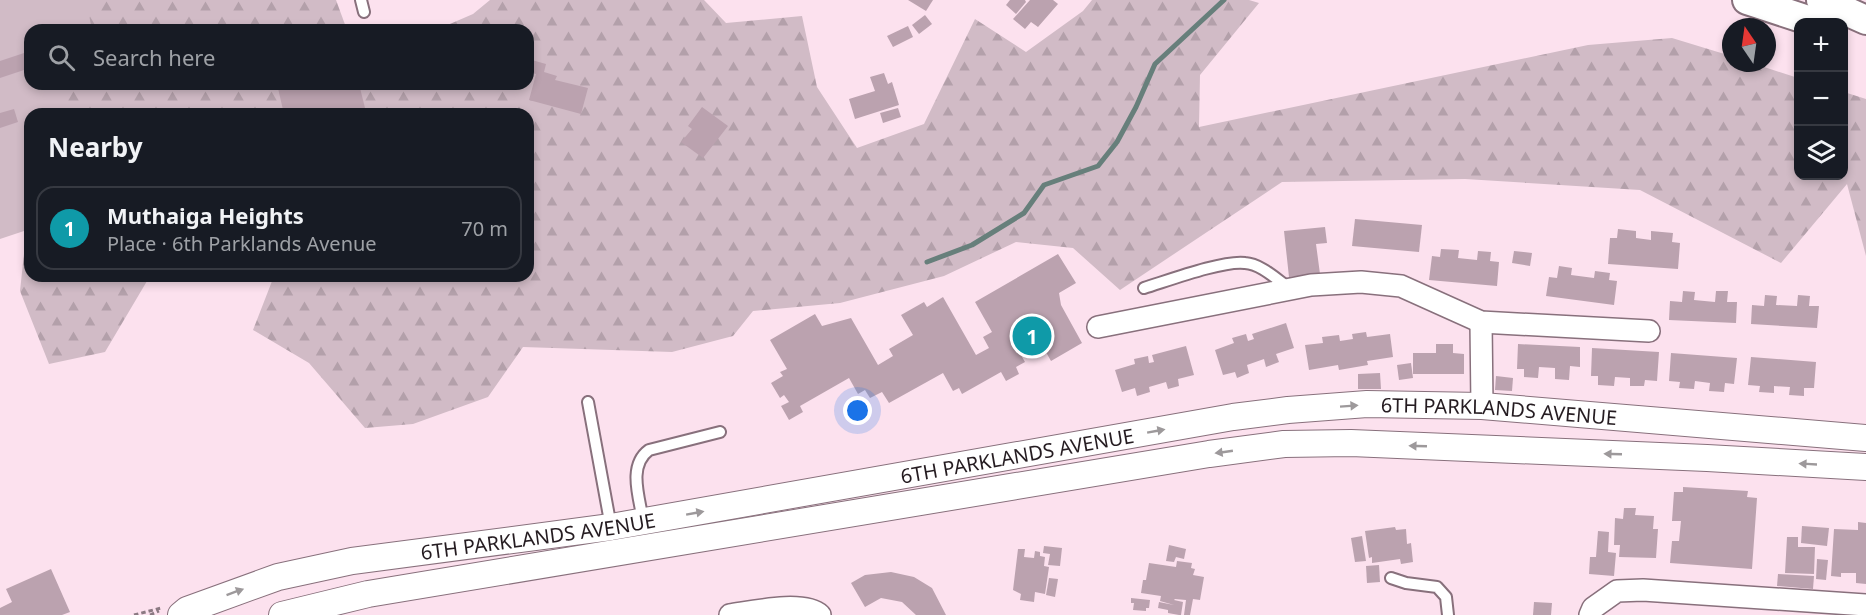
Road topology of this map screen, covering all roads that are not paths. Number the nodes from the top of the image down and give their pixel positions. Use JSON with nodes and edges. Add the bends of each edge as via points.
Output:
{"nodes":[{"id":1,"x":361,"y":0,"type":"edge"},
{"id":2,"x":1747,"y":0,"type":"edge"},
{"id":3,"x":1821,"y":0,"type":"edge"},
{"id":4,"x":364,"y":12,"type":"dead end"},
{"id":5,"x":1802,"y":18,"type":"edge"},
{"id":6,"x":1866,"y":20,"type":"edge"},
{"id":7,"x":1848,"y":33,"type":"edge"},
{"id":8,"x":1866,"y":39,"type":"edge"},
{"id":9,"x":1144,"y":288,"type":"dead end"},
{"id":10,"x":1292,"y":289,"type":"junction"},
{"id":11,"x":1481,"y":322,"type":"junction"},
{"id":12,"x":1098,"y":327,"type":"dead end"},
{"id":13,"x":1649,"y":331,"type":"dead end"},
{"id":14,"x":588,"y":402,"type":"dead end"},
{"id":15,"x":1482,"y":406,"type":"junction"},
{"id":16,"x":720,"y":432,"type":"dead end"},
{"id":17,"x":1866,"y":438,"type":"edge"},
{"id":18,"x":1866,"y":467,"type":"edge"},
{"id":19,"x":643,"y":522,"type":"junction"},
{"id":20,"x":611,"y":527,"type":"junction"},
{"id":21,"x":1391,"y":578,"type":"dead end"},
{"id":22,"x":1866,"y":605,"type":"edge"},
{"id":23,"x":173,"y":611,"type":"edge"},
{"id":24,"x":282,"y":615,"type":"edge"},
{"id":25,"x":730,"y":615,"type":"edge"},
{"id":26,"x":820,"y":615,"type":"edge"},
{"id":27,"x":1448,"y":615,"type":"edge"},
{"id":28,"x":1590,"y":615,"type":"edge"}],
"edges":[{"from":1,"to":4,"type":"lane"},
{"from":2,"to":5,"type":"main road"},
{"from":3,"to":6,"type":"main road"},
{"from":7,"to":8,"type":"main road"},
{"from":9,"to":10,"type":"lane","via":[[1245,262]]},
{"from":10,"to":11,"type":"street","via":[[1361,282],[1401,286]]},
{"from":10,"to":12,"type":"street"},
{"from":11,"to":13,"type":"street"},
{"from":11,"to":15,"type":"street"},
{"from":14,"to":20,"type":"lane"},
{"from":15,"to":17,"type":"street","name":"6TH PARKLANDS AVENUE"},
{"from":19,"to":15,"type":"street","name":"6TH PARKLANDS AVENUE","one_way":true,"via":[[1233,417],[1367,404]]},
{"from":16,"to":19,"type":"lane","via":[[641,455],[636,472]]},
{"from":18,"to":24,"type":"street","name":"6TH PARKLANDS AVENUE","one_way":true,"via":[[1363,443],[1284,444],[378,592]]},
{"from":19,"to":20,"type":"street","name":"6TH PARKLANDS AVENUE"},
{"from":23,"to":20,"type":"street","name":"6TH PARKLANDS AVENUE","one_way":true,"via":[[187,610],[278,577],[352,561]]},
{"from":21,"to":27,"type":"lane","via":[[1437,587],[1446,597]]},
{"from":22,"to":28,"type":"street","via":[[1643,590],[1617,591],[1593,608]]},
{"from":25,"to":26,"type":"street","via":[[800,608]]}]}
